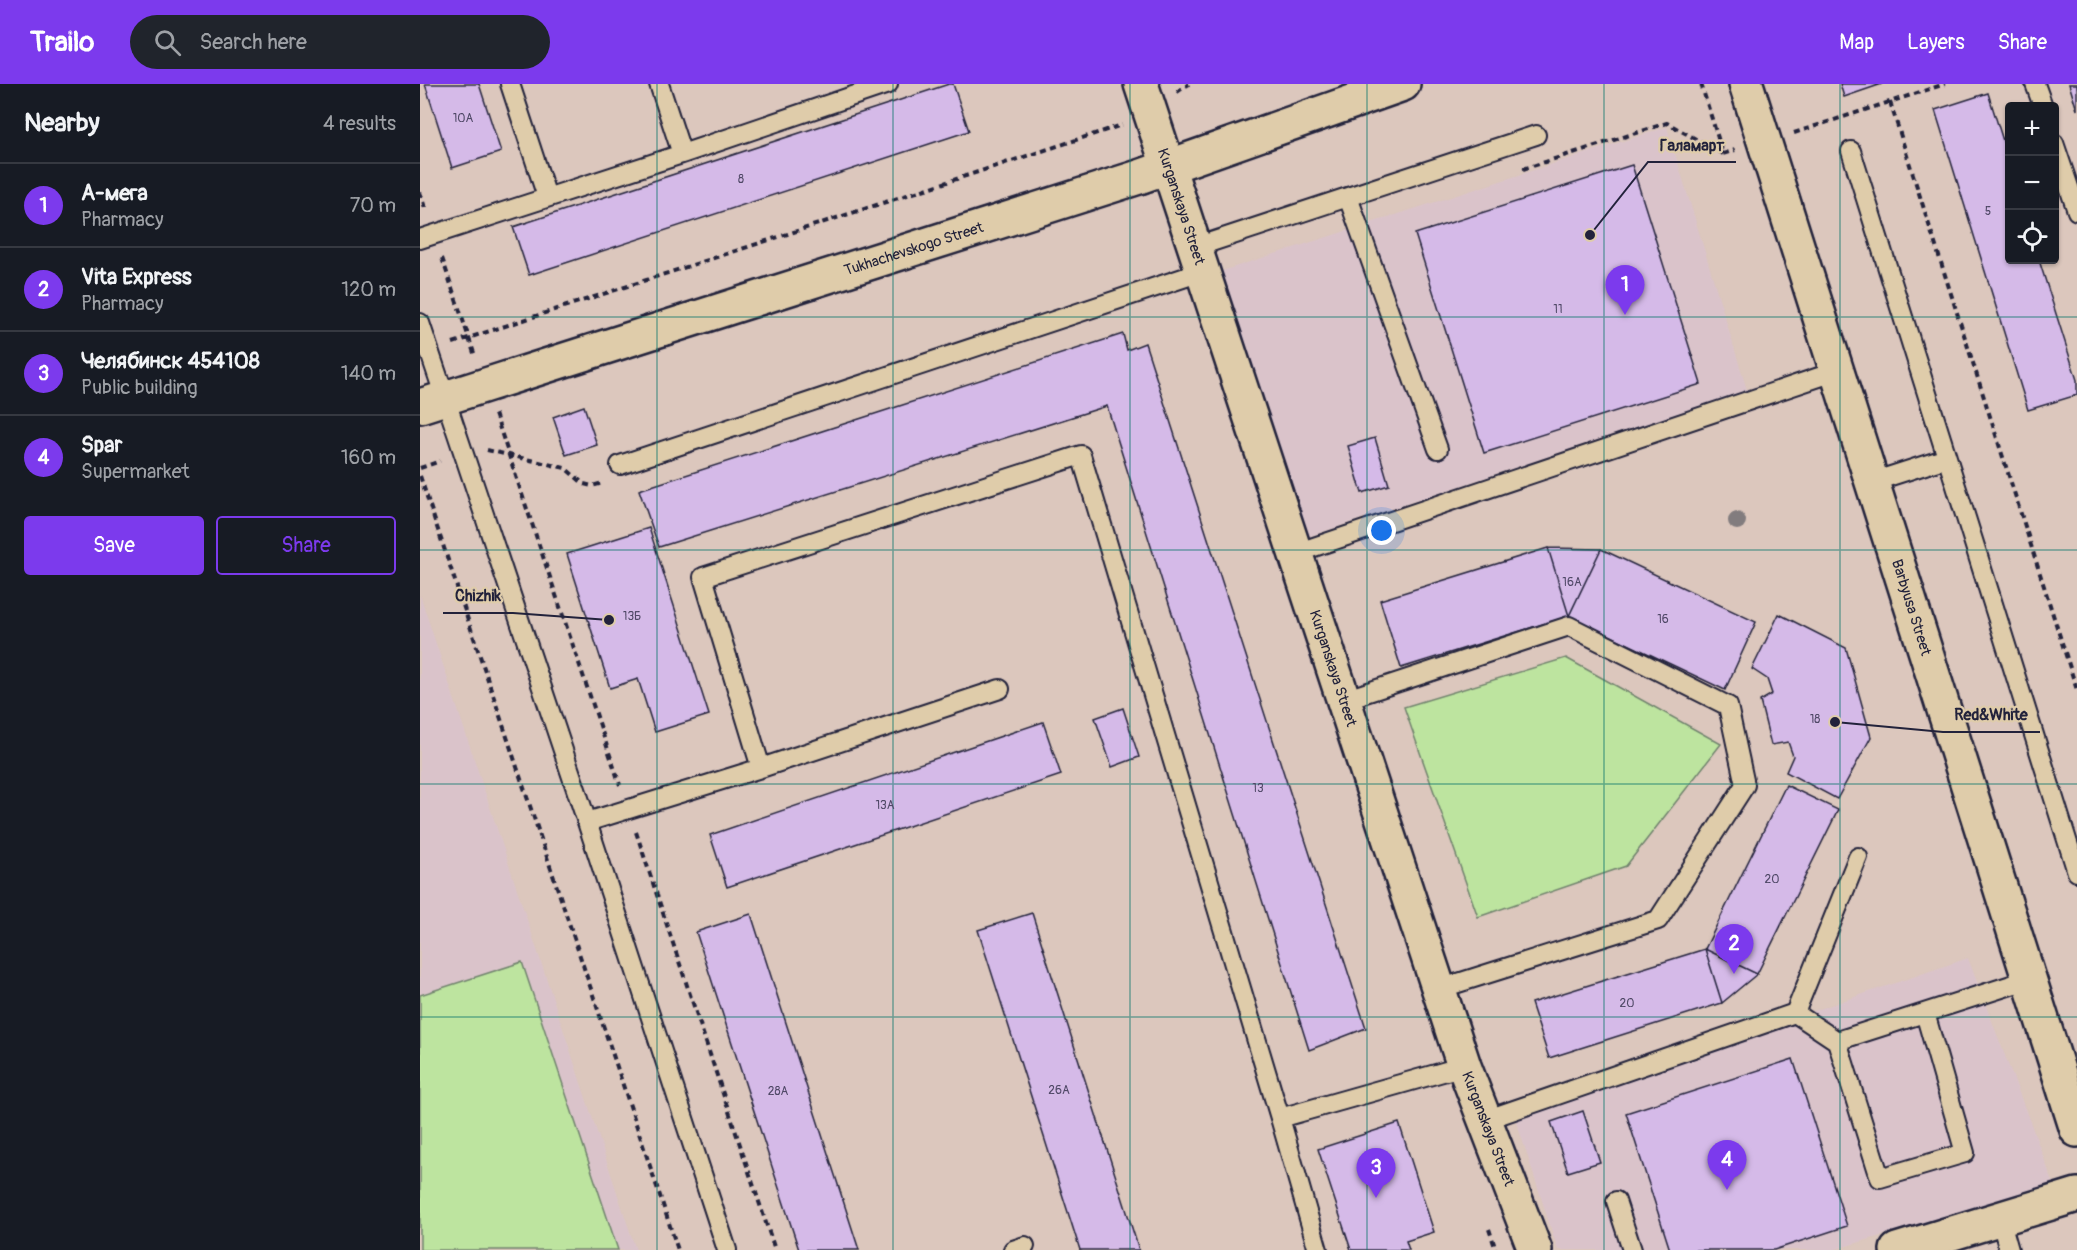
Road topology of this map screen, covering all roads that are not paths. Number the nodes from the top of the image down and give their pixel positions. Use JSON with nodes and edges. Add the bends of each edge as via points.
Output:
{"nodes":[{"id":1,"x":510,"y":84,"type":"edge"},
{"id":2,"x":659,"y":84,"type":"edge"},
{"id":3,"x":888,"y":84,"type":"edge"},
{"id":4,"x":1403,"y":84,"type":"edge"},
{"id":5,"x":1746,"y":84,"type":"edge"},
{"id":6,"x":2035,"y":84,"type":"edge"},
{"id":7,"x":1358,"y":91,"type":"edge"},
{"id":8,"x":1145,"y":97,"type":"edge"},
{"id":9,"x":2042,"y":102,"type":"edge"},
{"id":10,"x":1536,"y":135,"type":"dead end"},
{"id":11,"x":1851,"y":151,"type":"dead end"},
{"id":12,"x":682,"y":154,"type":"junction"},
{"id":13,"x":2069,"y":158,"type":"edge"},
{"id":14,"x":1168,"y":167,"type":"junction"},
{"id":15,"x":547,"y":197,"type":"junction"},
{"id":16,"x":1348,"y":197,"type":"junction"},
{"id":17,"x":2077,"y":211,"type":"edge"},
{"id":18,"x":427,"y":236,"type":"edge"},
{"id":19,"x":1200,"y":259,"type":"junction"},
{"id":20,"x":420,"y":323,"type":"edge"},
{"id":21,"x":1837,"y":371,"type":"junction"},
{"id":22,"x":432,"y":402,"type":"edge"},
{"id":23,"x":1437,"y":449,"type":"dead end"},
{"id":24,"x":1947,"y":458,"type":"junction"},
{"id":25,"x":620,"y":465,"type":"dead end"},
{"id":26,"x":1872,"y":482,"type":"junction"},
{"id":27,"x":1296,"y":553,"type":"junction"},
{"id":28,"x":1000,"y":689,"type":"dead end"},
{"id":29,"x":1344,"y":700,"type":"junction"},
{"id":30,"x":762,"y":768,"type":"junction"},
{"id":31,"x":587,"y":822,"type":"junction"},
{"id":32,"x":1858,"y":857,"type":"dead end"},
{"id":33,"x":2077,"y":872,"type":"edge"},
{"id":34,"x":2030,"y":979,"type":"junction"},
{"id":35,"x":1439,"y":989,"type":"junction"},
{"id":36,"x":1795,"y":1013,"type":"junction"},
{"id":37,"x":1925,"y":1013,"type":"junction"},
{"id":38,"x":1837,"y":1041,"type":"junction"},
{"id":39,"x":1464,"y":1066,"type":"junction"},
{"id":40,"x":1280,"y":1118,"type":"junction"},
{"id":41,"x":1485,"y":1120,"type":"junction"},
{"id":42,"x":2077,"y":1130,"type":"edge"},
{"id":43,"x":2077,"y":1195,"type":"edge"},
{"id":44,"x":1616,"y":1201,"type":"dead end"},
{"id":45,"x":2000,"y":1218,"type":"junction"},
{"id":46,"x":727,"y":1250,"type":"edge"},
{"id":47,"x":1318,"y":1250,"type":"edge"},
{"id":48,"x":1535,"y":1250,"type":"edge"},
{"id":49,"x":1632,"y":1250,"type":"edge"},
{"id":50,"x":1897,"y":1250,"type":"edge"},
{"id":51,"x":2009,"y":1250,"type":"edge"}],
"edges":[{"from":1,"to":15,"type":"lane"},
{"from":2,"to":12,"type":"lane"},
{"from":3,"to":12,"type":"lane"},
{"from":4,"to":7,"type":"street","name":"Tukhachevskogo Street"},
{"from":5,"to":21,"type":"street","name":"Barbyusa Street"},
{"from":6,"to":9,"type":"lane"},
{"from":7,"to":14,"type":"street","name":"Tukhachevskogo Street"},
{"from":8,"to":14,"type":"street","name":"Kurganskaya Street"},
{"from":10,"to":16,"type":"lane"},
{"from":11,"to":24,"type":"lane"},
{"from":12,"to":15,"type":"lane"},
{"from":13,"to":17,"type":"lane"},
{"from":14,"to":19,"type":"street","name":"Kurganskaya Street"},
{"from":14,"to":22,"type":"street","name":"Tukhachevskogo Street"},
{"from":15,"to":18,"type":"lane"},
{"from":16,"to":19,"type":"lane"},
{"from":16,"to":23,"type":"lane"},
{"from":19,"to":25,"type":"lane"},
{"from":19,"to":27,"type":"street","name":"Kurganskaya Street"},
{"from":20,"to":22,"type":"lane","via":[[429,351]]},
{"from":21,"to":26,"type":"street","name":"Barbyusa Street"},
{"from":21,"to":27,"type":"lane"},
{"from":22,"to":31,"type":"lane"},
{"from":24,"to":26,"type":"lane"},
{"from":24,"to":33,"type":"lane"},
{"from":26,"to":34,"type":"street","name":"Barbyusa Street"},
{"from":27,"to":29,"type":"street","name":"Kurganskaya Street"},
{"from":28,"to":30,"type":"lane"},
{"from":29,"to":35,"type":"street","name":"Kurganskaya Street"},
{"from":29,"to":35,"type":"lane","via":[[1569,626],[1728,706],[1745,785],[1658,920]]},
{"from":30,"to":31,"type":"lane"},
{"from":30,"to":40,"type":"lane","via":[[703,577],[1081,456]]},
{"from":31,"to":46,"type":"lane"},
{"from":32,"to":36,"type":"lane"},
{"from":34,"to":37,"type":"lane"},
{"from":34,"to":42,"type":"street","name":"Barbyusa Street"},
{"from":35,"to":39,"type":"street","name":"Kurganskaya Street"},
{"from":36,"to":38,"type":"lane"},
{"from":36,"to":41,"type":"lane"},
{"from":37,"to":38,"type":"lane"},
{"from":37,"to":38,"type":"lane","via":[[1965,1153],[1880,1178]]},
{"from":39,"to":40,"type":"lane"},
{"from":39,"to":41,"type":"street","name":"Kurganskaya Street"},
{"from":40,"to":47,"type":"lane"},
{"from":41,"to":48,"type":"street","name":"Kurganskaya Street"},
{"from":43,"to":45,"type":"street"},
{"from":44,"to":49,"type":"lane"},
{"from":45,"to":50,"type":"street"},
{"from":45,"to":51,"type":"lane"}]}
